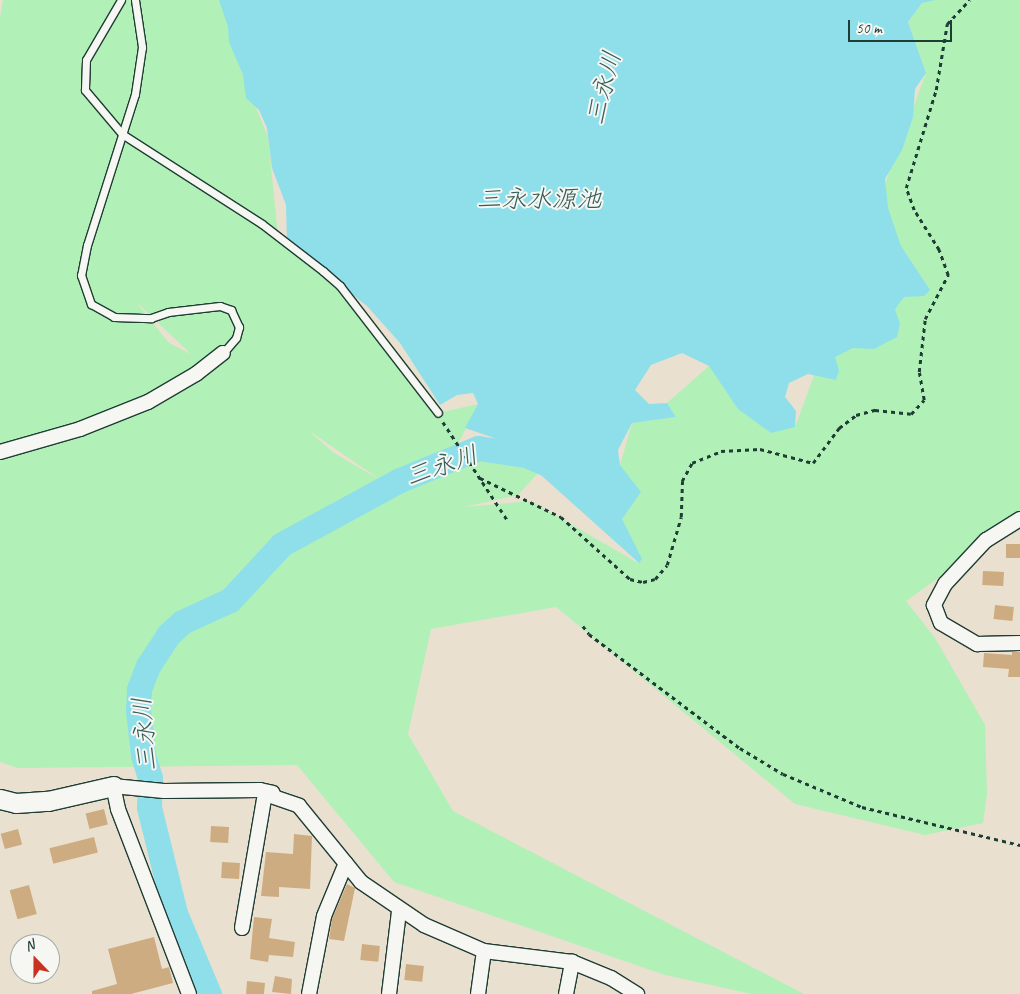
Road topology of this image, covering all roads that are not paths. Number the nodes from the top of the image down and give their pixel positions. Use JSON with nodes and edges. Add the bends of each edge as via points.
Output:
{"nodes":[{"id":1,"x":121,"y":0,"type":"edge"},
{"id":2,"x":135,"y":0,"type":"edge"},
{"id":3,"x":122,"y":134,"type":"junction"},
{"id":4,"x":222,"y":353,"type":"joint"},
{"id":5,"x":438,"y":414,"type":"road end"},
{"id":6,"x":0,"y":452,"type":"edge"},
{"id":7,"x":1020,"y":519,"type":"edge"},
{"id":8,"x":1020,"y":643,"type":"edge"},
{"id":9,"x":113,"y":786,"type":"junction"},
{"id":10,"x":265,"y":794,"type":"junction"},
{"id":11,"x":0,"y":799,"type":"edge"},
{"id":12,"x":346,"y":863,"type":"junction"},
{"id":13,"x":399,"y":911,"type":"junction"},
{"id":14,"x":242,"y":928,"type":"dead end"},
{"id":15,"x":484,"y":951,"type":"junction"},
{"id":16,"x":572,"y":962,"type":"junction"},
{"id":17,"x":189,"y":994,"type":"edge"},
{"id":18,"x":309,"y":994,"type":"edge"},
{"id":19,"x":389,"y":994,"type":"edge"},
{"id":20,"x":478,"y":994,"type":"edge"},
{"id":21,"x":566,"y":994,"type":"edge"},
{"id":22,"x":637,"y":994,"type":"edge"}],
"edges":[{"from":1,"to":3,"type":"lane","via":[[86,60],[85,90]]},
{"from":2,"to":3,"type":"lane","via":[[142,47],[135,94]]},
{"from":3,"to":4,"type":"lane","via":[[87,245],[81,275],[91,304],[114,317],[151,318],[168,312],[220,306],[231,310],[239,327],[236,338]]},
{"from":3,"to":5,"type":"lane","via":[[262,224],[323,271],[346,293]]},
{"from":4,"to":6,"type":"street","via":[[196,374],[148,402],[80,429]]},
{"from":7,"to":8,"type":"street","via":[[986,540],[945,584],[934,605],[941,623],[977,644]]},
{"from":9,"to":10,"type":"street","via":[[164,791],[274,793]]},
{"from":9,"to":11,"type":"street","via":[[48,801],[16,803]]},
{"from":9,"to":17,"type":"street","via":[[121,818]]},
{"from":10,"to":12,"type":"street","via":[[299,806]]},
{"from":10,"to":14,"type":"street"},
{"from":12,"to":13,"type":"street","via":[[361,882]]},
{"from":12,"to":18,"type":"street","via":[[324,916]]},
{"from":13,"to":15,"type":"street"},
{"from":13,"to":19,"type":"street"},
{"from":15,"to":16,"type":"street"},
{"from":15,"to":20,"type":"street"},
{"from":16,"to":21,"type":"street"},
{"from":16,"to":22,"type":"street","via":[[611,978]]}]}
